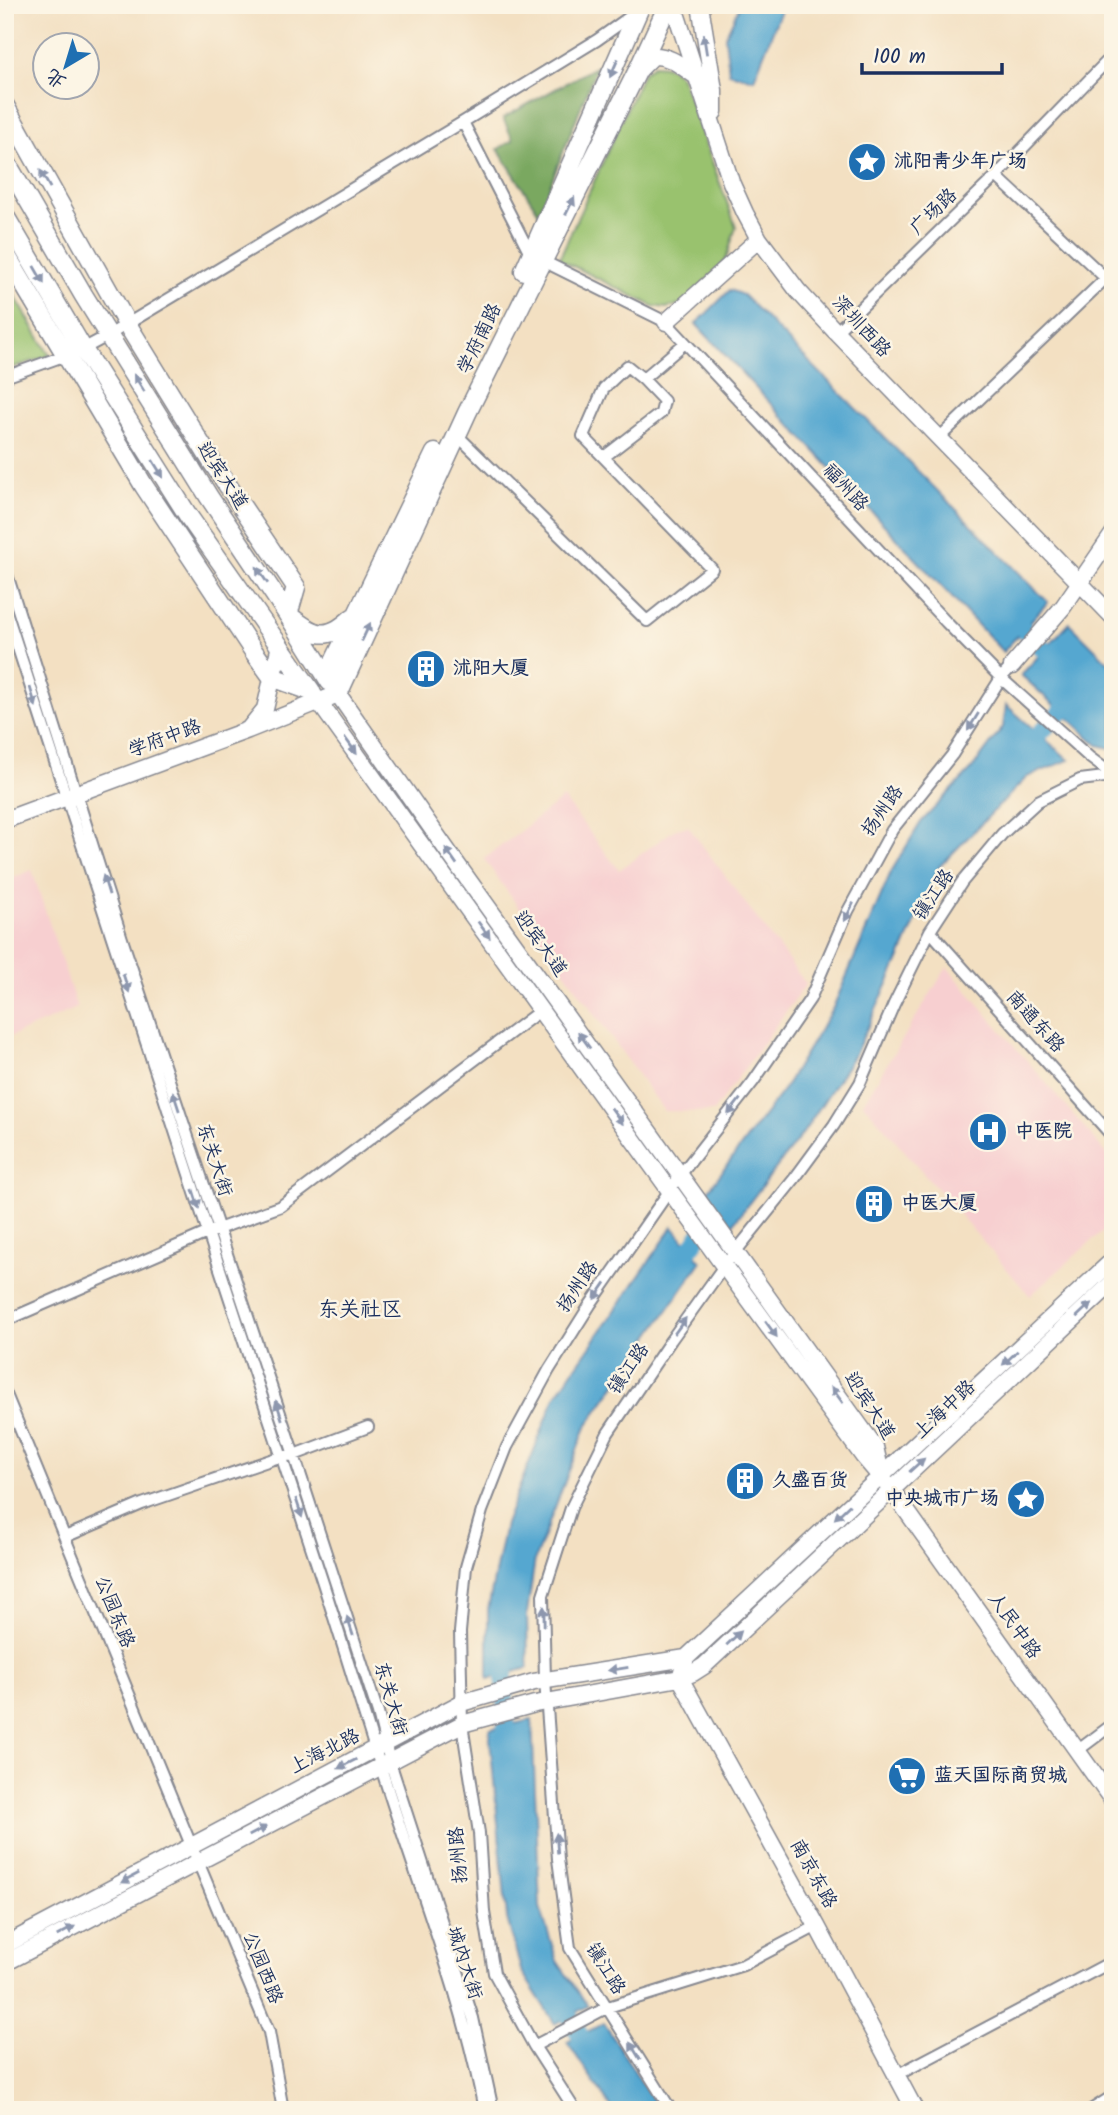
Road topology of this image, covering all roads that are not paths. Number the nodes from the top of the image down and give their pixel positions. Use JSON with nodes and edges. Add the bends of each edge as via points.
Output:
{"nodes":[{"id":1,"x":670,"y":5,"type":"edge"},
{"id":2,"x":700,"y":5,"type":"edge"},
{"id":3,"x":640,"y":8,"type":"edge"},
{"id":4,"x":1113,"y":55,"type":"edge"},
{"id":5,"x":637,"y":72,"type":"junction"},
{"id":6,"x":697,"y":77,"type":"junction"},
{"id":7,"x":5,"y":106,"type":"edge"},
{"id":8,"x":463,"y":122,"type":"junction"},
{"id":9,"x":715,"y":132,"type":"junction"},
{"id":10,"x":5,"y":160,"type":"edge"},
{"id":11,"x":996,"y":176,"type":"junction"},
{"id":12,"x":5,"y":216,"type":"edge"},
{"id":13,"x":759,"y":239,"type":"junction"},
{"id":14,"x":5,"y":253,"type":"edge"},
{"id":15,"x":537,"y":257,"type":"junction"},
{"id":16,"x":1110,"y":281,"type":"edge"},
{"id":17,"x":666,"y":323,"type":"junction"},
{"id":18,"x":127,"y":324,"type":"junction"},
{"id":19,"x":836,"y":332,"type":"junction"},
{"id":20,"x":109,"y":335,"type":"junction"},
{"id":21,"x":685,"y":342,"type":"junction"},
{"id":22,"x":83,"y":349,"type":"junction"},
{"id":23,"x":65,"y":356,"type":"junction"},
{"id":24,"x":5,"y":377,"type":"edge"},
{"id":25,"x":643,"y":379,"type":"junction"},
{"id":26,"x":457,"y":435,"type":"junction"},
{"id":27,"x":939,"y":438,"type":"junction"},
{"id":28,"x":604,"y":457,"type":"junction"},
{"id":29,"x":1113,"y":534,"type":"edge"},
{"id":30,"x":5,"y":568,"type":"edge"},
{"id":31,"x":1078,"y":582,"type":"junction"},
{"id":32,"x":5,"y":608,"type":"edge"},
{"id":33,"x":360,"y":611,"type":"junction"},
{"id":34,"x":288,"y":615,"type":"junction"},
{"id":35,"x":1113,"y":617,"type":"edge"},
{"id":36,"x":280,"y":645,"type":"junction"},
{"id":37,"x":1006,"y":672,"type":"junction"},
{"id":38,"x":327,"y":676,"type":"junction"},
{"id":39,"x":272,"y":677,"type":"junction"},
{"id":40,"x":338,"y":694,"type":"junction"},
{"id":41,"x":315,"y":696,"type":"junction"},
{"id":42,"x":248,"y":730,"type":"junction"},
{"id":43,"x":1113,"y":775,"type":"edge"},
{"id":44,"x":72,"y":795,"type":"junction"},
{"id":45,"x":5,"y":820,"type":"edge"},
{"id":46,"x":930,"y":930,"type":"junction"},
{"id":47,"x":541,"y":1010,"type":"junction"},
{"id":48,"x":1113,"y":1137,"type":"edge"},
{"id":49,"x":681,"y":1174,"type":"junction"},
{"id":50,"x":670,"y":1190,"type":"junction"},
{"id":51,"x":219,"y":1229,"type":"junction"},
{"id":52,"x":207,"y":1233,"type":"junction"},
{"id":53,"x":732,"y":1246,"type":"junction"},
{"id":54,"x":720,"y":1260,"type":"junction"},
{"id":55,"x":1113,"y":1260,"type":"edge"},
{"id":56,"x":1113,"y":1282,"type":"edge"},
{"id":57,"x":5,"y":1321,"type":"edge"},
{"id":58,"x":5,"y":1392,"type":"edge"},
{"id":59,"x":368,"y":1427,"type":"dead end"},
{"id":60,"x":294,"y":1455,"type":"junction"},
{"id":61,"x":282,"y":1457,"type":"junction"},
{"id":62,"x":881,"y":1475,"type":"junction"},
{"id":63,"x":891,"y":1489,"type":"junction"},
{"id":64,"x":65,"y":1537,"type":"junction"},
{"id":65,"x":686,"y":1658,"type":"junction"},
{"id":66,"x":680,"y":1678,"type":"junction"},
{"id":67,"x":540,"y":1681,"type":"junction"},
{"id":68,"x":467,"y":1701,"type":"junction"},
{"id":69,"x":541,"y":1702,"type":"junction"},
{"id":70,"x":467,"y":1722,"type":"junction"},
{"id":71,"x":1113,"y":1724,"type":"edge"},
{"id":72,"x":381,"y":1746,"type":"junction"},
{"id":73,"x":1077,"y":1751,"type":"junction"},
{"id":74,"x":385,"y":1765,"type":"junction"},
{"id":75,"x":1113,"y":1801,"type":"edge"},
{"id":76,"x":191,"y":1845,"type":"junction"},
{"id":77,"x":198,"y":1862,"type":"junction"},
{"id":78,"x":817,"y":1926,"type":"junction"},
{"id":79,"x":5,"y":1945,"type":"edge"},
{"id":80,"x":1113,"y":1961,"type":"edge"},
{"id":81,"x":5,"y":1963,"type":"edge"},
{"id":82,"x":608,"y":2007,"type":"junction"},
{"id":83,"x":534,"y":2046,"type":"junction"},
{"id":84,"x":897,"y":2075,"type":"junction"},
{"id":85,"x":1113,"y":2096,"type":"edge"},
{"id":86,"x":283,"y":2110,"type":"edge"},
{"id":87,"x":484,"y":2110,"type":"edge"},
{"id":88,"x":493,"y":2110,"type":"edge"},
{"id":89,"x":575,"y":2110,"type":"edge"},
{"id":90,"x":671,"y":2110,"type":"edge"},
{"id":91,"x":915,"y":2110,"type":"edge"},
{"id":92,"x":1091,"y":2110,"type":"edge"}],
"edges":[{"from":1,"to":5,"type":"main road","name":"学府南路"},
{"from":1,"to":6,"type":"main road","name":"深圳西路"},
{"from":9,"to":2,"type":"main road","one_way":true,"via":[[714,90]]},
{"from":3,"to":8,"type":"street","via":[[597,40]]},
{"from":3,"to":15,"type":"main road","name":"学府南路","one_way":true},
{"from":4,"to":11,"type":"street","name":"广场路"},
{"from":5,"to":6,"type":"main road","via":[[653,56],[662,56]]},
{"from":15,"to":5,"type":"main road","name":"学府南路","one_way":true},
{"from":6,"to":9,"type":"main road","name":"深圳西路"},
{"from":18,"to":7,"type":"main road","one_way":true},
{"from":8,"to":15,"type":"street"},
{"from":8,"to":18,"type":"street"},
{"from":9,"to":13,"type":"main road","name":"深圳西路","via":[[731,182]]},
{"from":10,"to":20,"type":"main road","name":"迎宾大道"},
{"from":11,"to":16,"type":"street"},
{"from":11,"to":19,"type":"street","name":"广场路"},
{"from":12,"to":22,"type":"main road","name":"迎宾大道","one_way":true},
{"from":13,"to":17,"type":"main road"},
{"from":13,"to":19,"type":"main road","name":"深圳西路"},
{"from":14,"to":23,"type":"main road"},
{"from":15,"to":17,"type":"street","name":"福州路"},
{"from":15,"to":26,"type":"main road","name":"学府南路"},
{"from":15,"to":33,"type":"main road","name":"学府南路"},
{"from":16,"to":27,"type":"street"},
{"from":17,"to":21,"type":"street","name":"福州路"},
{"from":18,"to":20,"type":"street"},
{"from":18,"to":34,"type":"main road","via":[[296,587]]},
{"from":19,"to":27,"type":"main road","name":"深圳西路"},
{"from":20,"to":22,"type":"street"},
{"from":34,"to":20,"type":"main road","name":"迎宾大道","one_way":true},
{"from":21,"to":25,"type":"street"},
{"from":21,"to":37,"type":"street","name":"福州路","via":[[946,622]]},
{"from":22,"to":23,"type":"street"},
{"from":22,"to":36,"type":"main road","name":"迎宾大道","one_way":true,"via":[[189,517]]},
{"from":23,"to":24,"type":"street"},
{"from":23,"to":39,"type":"main road","via":[[144,486]]},
{"from":25,"to":28,"type":"street","via":[[664,401],[661,413]]},
{"from":25,"to":28,"type":"street","via":[[627,366],[604,388],[583,436]]},
{"from":26,"to":28,"type":"street","via":[[647,621],[712,569]]},
{"from":40,"to":26,"type":"main road","name":"学府南路","one_way":true},
{"from":27,"to":31,"type":"main road","name":"深圳西路"},
{"from":29,"to":31,"type":"main road","name":"扬州路"},
{"from":30,"to":44,"type":"street","name":"东关大街"},
{"from":31,"to":35,"type":"main road","name":"深圳西路"},
{"from":31,"to":37,"type":"main road","name":"扬州路","via":[[1063,607]]},
{"from":32,"to":44,"type":"street","name":"东关大街","one_way":true},
{"from":33,"to":34,"type":"main road","via":[[338,631],[320,634]]},
{"from":33,"to":38,"type":"main road","name":"学府南路"},
{"from":34,"to":38,"type":"main road","name":"迎宾大道"},
{"from":36,"to":39,"type":"main road"},
{"from":36,"to":41,"type":"main road","name":"迎宾大道"},
{"from":37,"to":43,"type":"street","name":"福州路","via":[[1014,691]]},
{"from":37,"to":49,"type":"street","name":"扬州路","one_way":true,"via":[[952,755],[892,830],[848,911],[810,999]]},
{"from":38,"to":40,"type":"main road","name":"迎宾大道"},
{"from":38,"to":41,"type":"main road"},
{"from":39,"to":41,"type":"main road"},
{"from":39,"to":42,"type":"main road","via":[[265,709]]},
{"from":40,"to":41,"type":"main road"},
{"from":49,"to":40,"type":"main road","name":"迎宾大道","one_way":true},
{"from":41,"to":42,"type":"main road","name":"学府中路"},
{"from":41,"to":47,"type":"main road","name":"迎宾大道","one_way":true},
{"from":42,"to":44,"type":"main road","name":"学府中路"},
{"from":43,"to":46,"type":"street","name":"镇江路","via":[[1080,780],[1038,801],[1002,834]]},
{"from":44,"to":45,"type":"main road","name":"学府中路"},
{"from":51,"to":44,"type":"street","name":"东关大街","one_way":true},
{"from":44,"to":52,"type":"street","name":"东关大街","one_way":true},
{"from":46,"to":48,"type":"street","name":"南通东路"},
{"from":46,"to":53,"type":"street","name":"镇江路","via":[[860,1083],[834,1125],[795,1178]]},
{"from":47,"to":50,"type":"main road","name":"迎宾大道","one_way":true},
{"from":47,"to":51,"type":"street","via":[[286,1203]]},
{"from":49,"to":50,"type":"street","name":"扬州路"},
{"from":49,"to":53,"type":"main road","name":"迎宾大道"},
{"from":50,"to":54,"type":"main road","name":"迎宾大道"},
{"from":50,"to":68,"type":"street","name":"扬州路","one_way":true,"via":[[576,1326],[507,1447],[466,1567],[460,1632]]},
{"from":51,"to":52,"type":"street"},
{"from":60,"to":51,"type":"street","name":"东关大街","one_way":true},
{"from":52,"to":57,"type":"street"},
{"from":52,"to":61,"type":"street","name":"东关大街"},
{"from":53,"to":54,"type":"street","name":"镇江路"},
{"from":62,"to":53,"type":"main road","name":"迎宾大道","one_way":true,"via":[[874,1447]]},
{"from":54,"to":62,"type":"main road","name":"迎宾大道","one_way":true},
{"from":67,"to":54,"type":"street","name":"镇江路","one_way":true,"via":[[543,1595],[571,1508],[608,1433]]},
{"from":55,"to":62,"type":"main road","name":"上海中路","one_way":true},
{"from":63,"to":56,"type":"main road","name":"上海中路","one_way":true},
{"from":58,"to":64,"type":"street","name":"公园东路"},
{"from":59,"to":60,"type":"street"},
{"from":60,"to":61,"type":"street"},
{"from":72,"to":60,"type":"street","name":"东关大街","one_way":true,"via":[[378,1713]]},
{"from":61,"to":64,"type":"street","via":[[142,1504]]},
{"from":61,"to":72,"type":"street","name":"东关大街","one_way":true},
{"from":62,"to":63,"type":"main road","name":"人民中路"},
{"from":62,"to":65,"type":"main road","name":"上海中路","one_way":true},
{"from":66,"to":63,"type":"main road","name":"上海中路","one_way":true,"via":[[704,1665]]},
{"from":63,"to":73,"type":"main road","name":"人民中路"},
{"from":64,"to":76,"type":"street","name":"公园东路"},
{"from":65,"to":66,"type":"main road"},
{"from":65,"to":67,"type":"main road","name":"上海北路","one_way":true},
{"from":66,"to":69,"type":"main road","name":"上海北路"},
{"from":66,"to":78,"type":"main road","name":"南京东路"},
{"from":67,"to":68,"type":"main road","name":"上海北路"},
{"from":67,"to":69,"type":"street","name":"镇江路"},
{"from":68,"to":70,"type":"street","name":"扬州路"},
{"from":68,"to":72,"type":"main road","name":"上海北路"},
{"from":69,"to":70,"type":"main road","name":"上海北路"},
{"from":82,"to":69,"type":"street","name":"镇江路","one_way":true,"via":[[570,1948]]},
{"from":70,"to":74,"type":"main road","name":"上海北路"},
{"from":70,"to":83,"type":"street","name":"扬州路","via":[[494,1973]]},
{"from":71,"to":73,"type":"street"},
{"from":72,"to":74,"type":"street","name":"东关大街"},
{"from":72,"to":76,"type":"main road","name":"上海北路","one_way":true},
{"from":73,"to":75,"type":"main road","name":"人民中路"},
{"from":77,"to":74,"type":"main road","name":"上海北路","one_way":true},
{"from":74,"to":87,"type":"street","name":"城内大街","via":[[464,2018]]},
{"from":74,"to":88,"type":"street","name":"城内大街","via":[[473,2018]]},
{"from":76,"to":77,"type":"street","name":"公园西路"},
{"from":76,"to":79,"type":"main road","name":"上海北路","one_way":true},
{"from":81,"to":77,"type":"main road","name":"上海北路","one_way":true},
{"from":77,"to":86,"type":"street","name":"公园西路","via":[[269,2032]]},
{"from":78,"to":82,"type":"street","via":[[743,1965]]},
{"from":78,"to":84,"type":"main road","name":"南京东路"},
{"from":80,"to":84,"type":"street"},
{"from":82,"to":83,"type":"street"},
{"from":90,"to":82,"type":"street","name":"镇江路","one_way":true},
{"from":83,"to":89,"type":"street","name":"扬州路"},
{"from":84,"to":91,"type":"main road","name":"南京东路"},
{"from":85,"to":92,"type":"street"}]}
